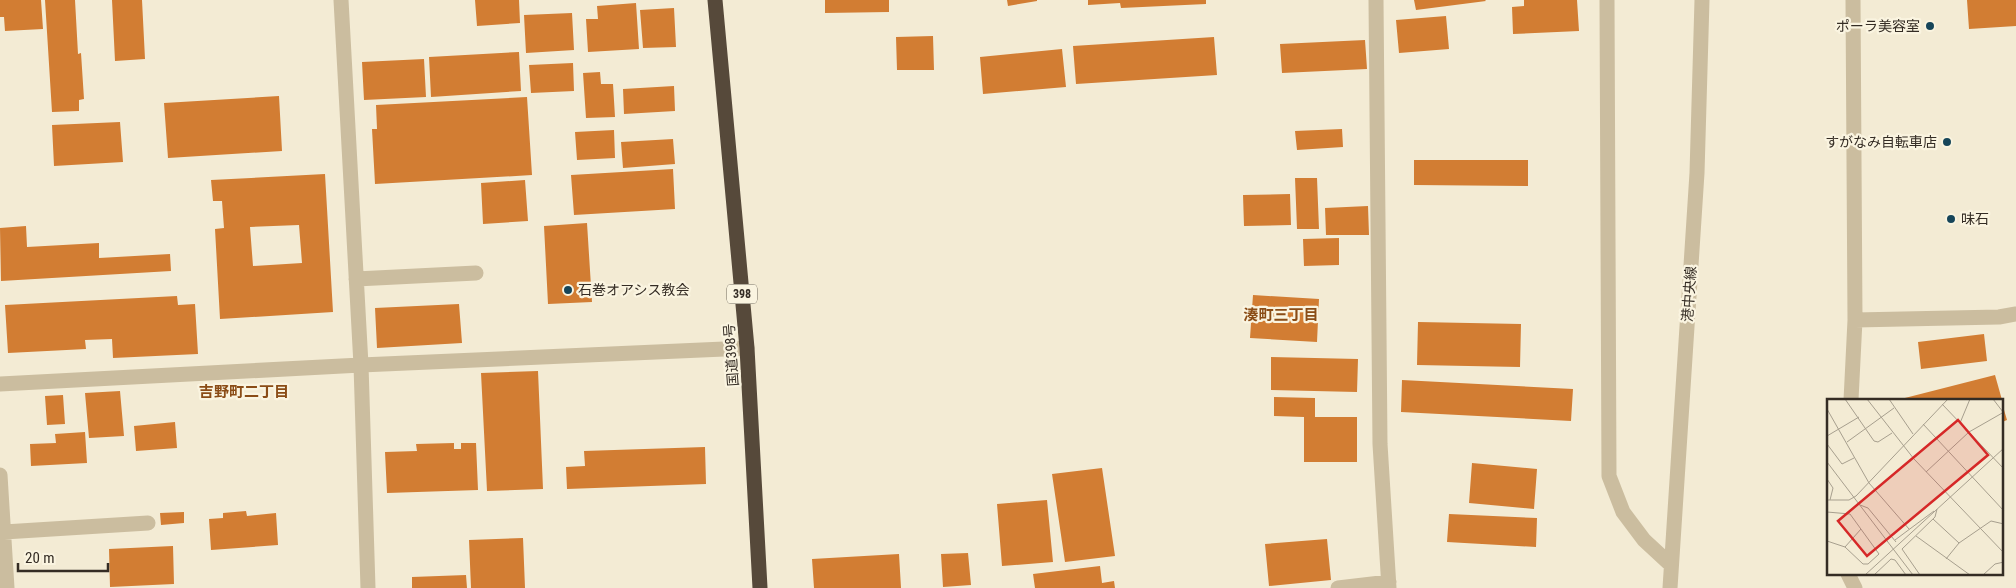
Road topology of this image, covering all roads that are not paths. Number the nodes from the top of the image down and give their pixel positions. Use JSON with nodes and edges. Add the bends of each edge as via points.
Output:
{"nodes":[{"id":1,"x":341,"y":0,"type":"edge"},
{"id":2,"x":715,"y":0,"type":"edge"},
{"id":3,"x":1376,"y":0,"type":"edge"},
{"id":4,"x":1607,"y":0,"type":"edge"},
{"id":5,"x":1702,"y":0,"type":"edge"},
{"id":6,"x":1853,"y":0,"type":"edge"},
{"id":7,"x":476,"y":273,"type":"dead end"},
{"id":8,"x":356,"y":278,"type":"junction"},
{"id":9,"x":2016,"y":314,"type":"edge"},
{"id":10,"x":1855,"y":320,"type":"junction"},
{"id":11,"x":747,"y":348,"type":"junction"},
{"id":12,"x":361,"y":365,"type":"junction"},
{"id":13,"x":0,"y":384,"type":"edge"},
{"id":14,"x":1851,"y":399,"type":"edge"},
{"id":15,"x":0,"y":475,"type":"edge"},
{"id":16,"x":148,"y":523,"type":"dead end"},
{"id":17,"x":4,"y":532,"type":"junction"},
{"id":18,"x":3,"y":558,"type":"edge"},
{"id":19,"x":1671,"y":566,"type":"junction"},
{"id":20,"x":1849,"y":576,"type":"edge"},
{"id":21,"x":1389,"y":585,"type":"edge"},
{"id":22,"x":7,"y":588,"type":"edge"},
{"id":23,"x":368,"y":588,"type":"edge"},
{"id":24,"x":760,"y":588,"type":"edge"},
{"id":25,"x":1338,"y":588,"type":"edge"},
{"id":26,"x":1670,"y":588,"type":"edge"},
{"id":27,"x":1855,"y":588,"type":"edge"}],
"edges":[{"from":1,"to":8,"type":"street"},
{"from":2,"to":11,"type":"highway","name":"国道398号","number":"398"},
{"from":3,"to":21,"type":"street","via":[[1380,444]]},
{"from":4,"to":19,"type":"street","via":[[1609,476],[1623,512],[1644,540]]},
{"from":5,"to":19,"type":"street","name":"港中央線","via":[[1698,173]]},
{"from":6,"to":10,"type":"street"},
{"from":7,"to":8,"type":"street"},
{"from":8,"to":12,"type":"street"},
{"from":9,"to":10,"type":"street"},
{"from":10,"to":14,"type":"street"},
{"from":11,"to":12,"type":"street"},
{"from":11,"to":24,"type":"highway","name":"国道398号","number":"398"},
{"from":12,"to":13,"type":"street"},
{"from":12,"to":23,"type":"street"},
{"from":15,"to":17,"type":"street"},
{"from":16,"to":17,"type":"street"},
{"from":17,"to":18,"type":"street"},
{"from":18,"to":22,"type":"street"},
{"from":19,"to":26,"type":"street","name":"港中央線"},
{"from":20,"to":27,"type":"street"},
{"from":21,"to":25,"type":"street"}]}
